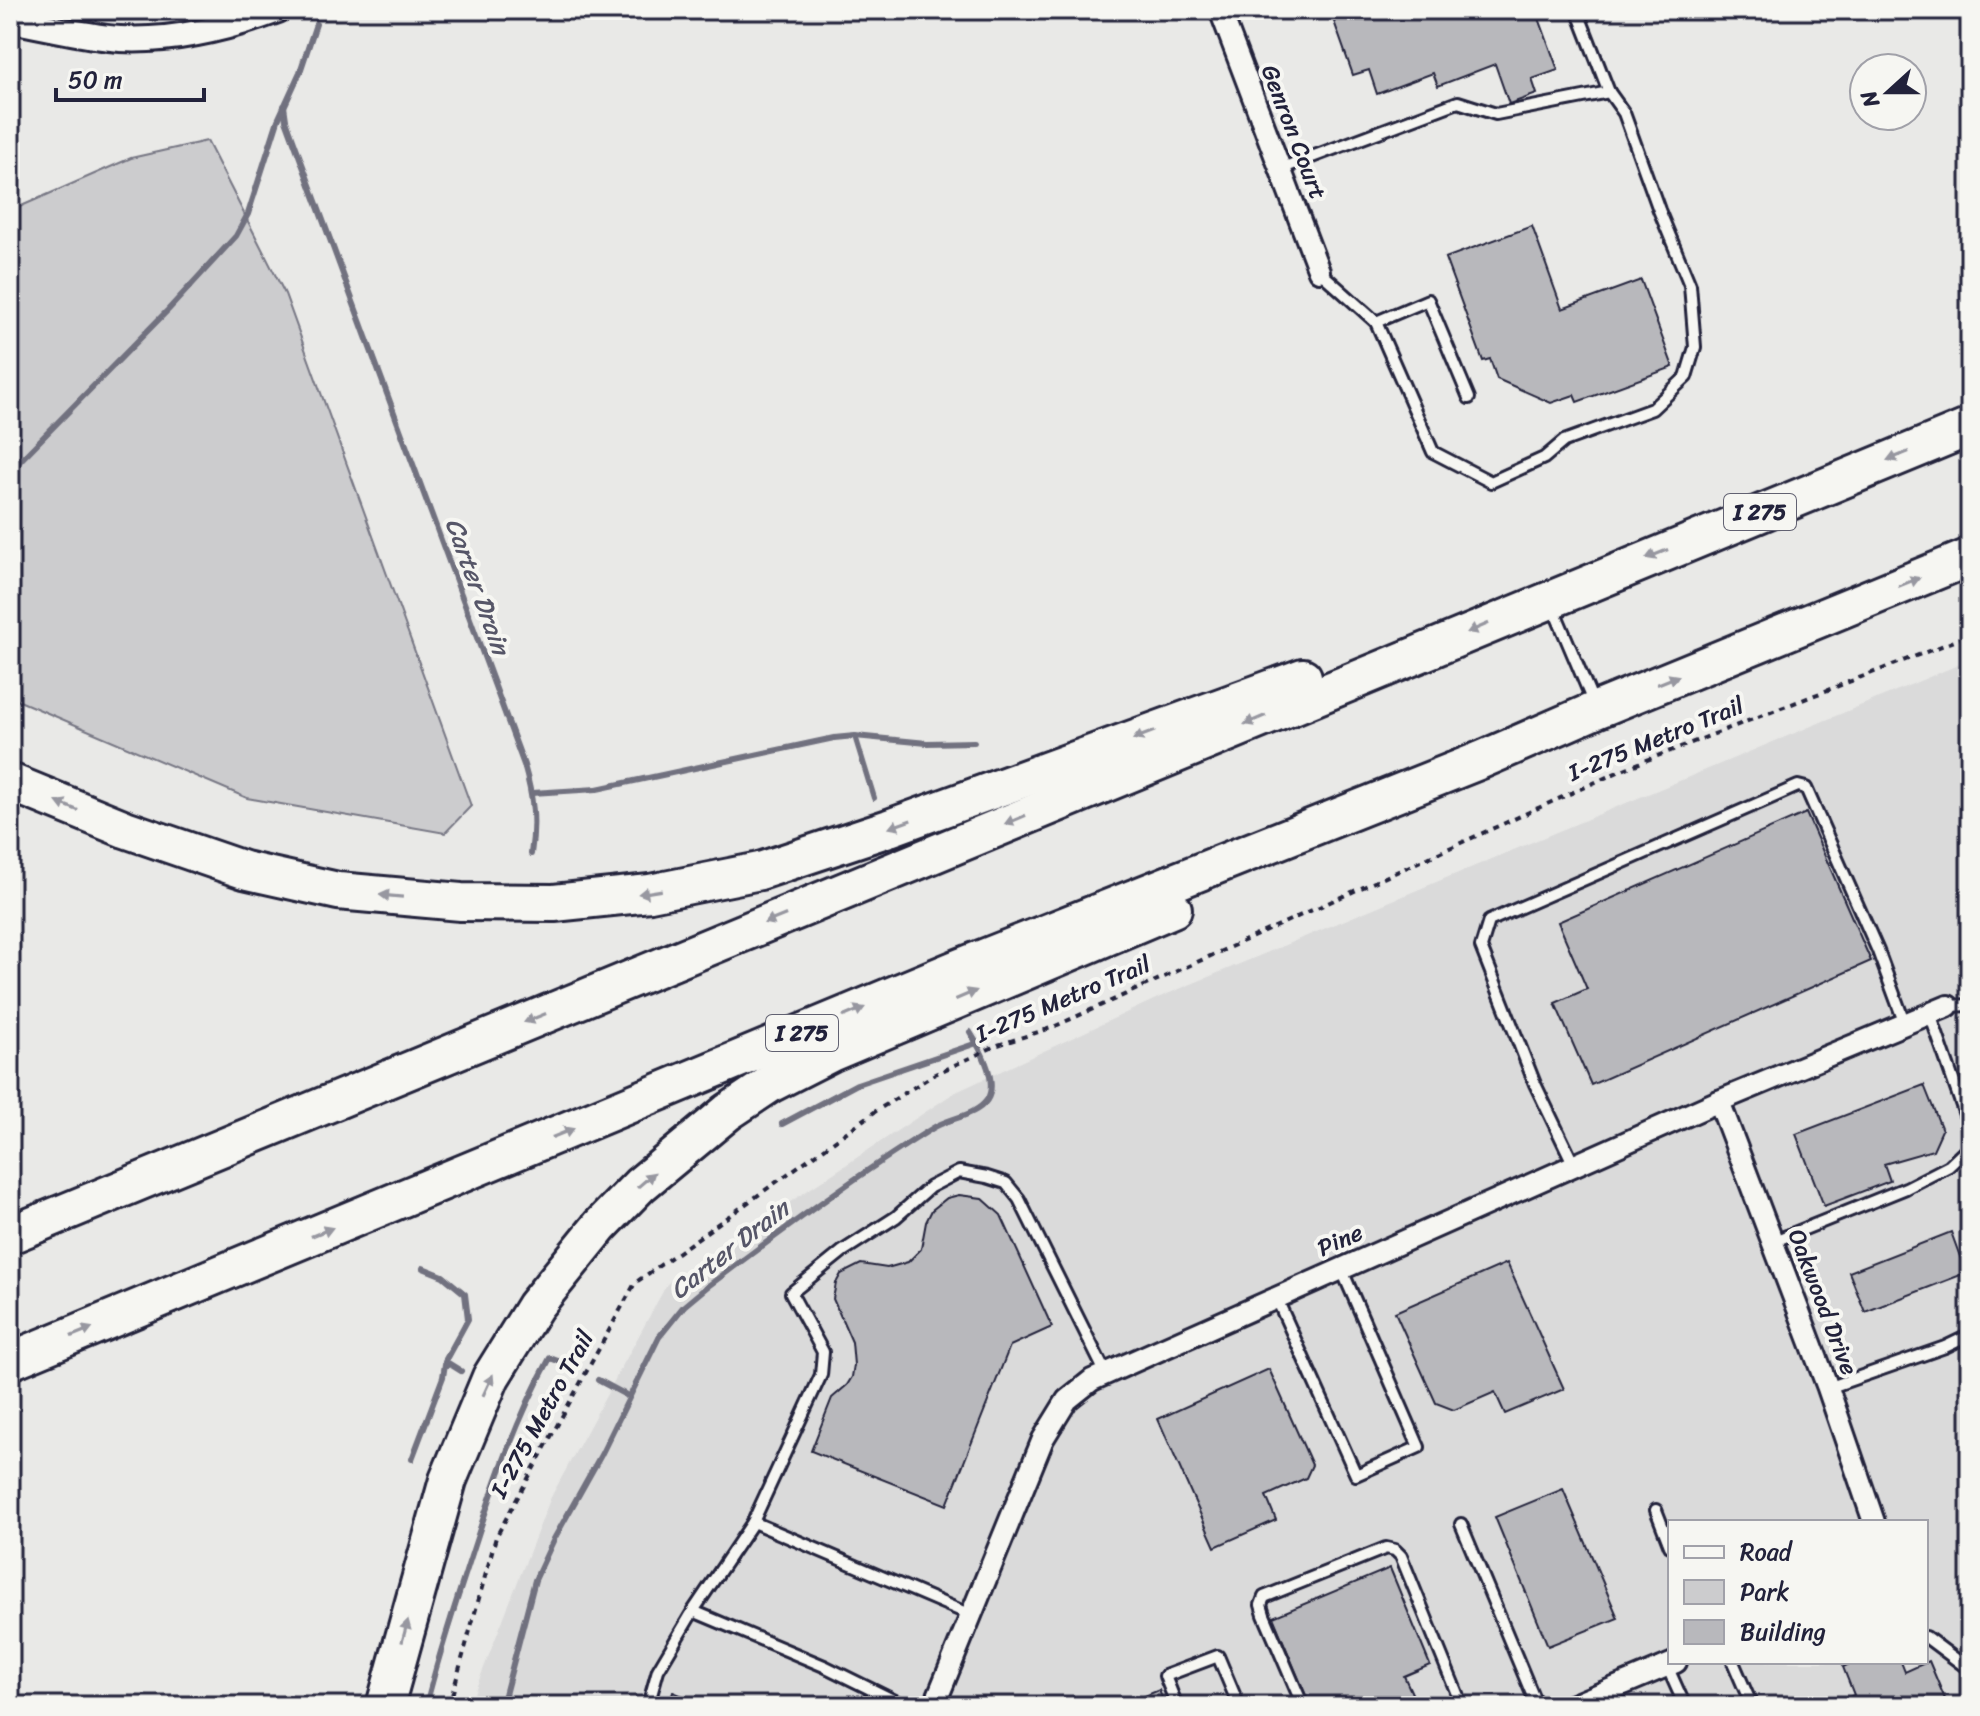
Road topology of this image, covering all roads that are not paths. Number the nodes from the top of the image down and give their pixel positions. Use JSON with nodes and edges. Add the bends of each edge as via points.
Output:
{"nodes":[{"id":1,"x":278,"y":10,"type":"edge"},
{"id":2,"x":1220,"y":10,"type":"edge"},
{"id":3,"x":1577,"y":10,"type":"edge"},
{"id":4,"x":10,"y":20,"type":"edge"},
{"id":5,"x":1609,"y":92,"type":"junction"},
{"id":6,"x":1280,"y":169,"type":"junction"},
{"id":7,"x":1319,"y":271,"type":"joint"},
{"id":8,"x":1376,"y":322,"type":"junction"},
{"id":9,"x":1469,"y":398,"type":"dead end"},
{"id":10,"x":1970,"y":427,"type":"edge"},
{"id":11,"x":1970,"y":557,"type":"edge"},
{"id":12,"x":1550,"y":598,"type":"junction"},
{"id":13,"x":1379,"y":668,"type":"junction"},
{"id":14,"x":1596,"y":710,"type":"junction"},
{"id":15,"x":1481,"y":760,"type":"junction"},
{"id":16,"x":10,"y":782,"type":"edge"},
{"id":17,"x":1970,"y":1005,"type":"edge"},
{"id":18,"x":1939,"y":1010,"type":"junction"},
{"id":19,"x":1905,"y":1024,"type":"junction"},
{"id":20,"x":1719,"y":1101,"type":"junction"},
{"id":21,"x":1970,"y":1129,"type":"edge"},
{"id":22,"x":1970,"y":1146,"type":"edge"},
{"id":23,"x":1574,"y":1165,"type":"junction"},
{"id":24,"x":10,"y":1235,"type":"edge"},
{"id":25,"x":1772,"y":1242,"type":"junction"},
{"id":26,"x":1341,"y":1268,"type":"junction"},
{"id":27,"x":1276,"y":1297,"type":"junction"},
{"id":28,"x":1970,"y":1335,"type":"edge"},
{"id":29,"x":10,"y":1361,"type":"edge"},
{"id":30,"x":1105,"y":1372,"type":"junction"},
{"id":31,"x":1828,"y":1388,"type":"junction"},
{"id":32,"x":1656,"y":1510,"type":"dead end"},
{"id":33,"x":1873,"y":1520,"type":"edge"},
{"id":34,"x":753,"y":1522,"type":"junction"},
{"id":35,"x":1461,"y":1524,"type":"dead end"},
{"id":36,"x":1668,"y":1541,"type":"edge"},
{"id":37,"x":693,"y":1611,"type":"junction"},
{"id":38,"x":971,"y":1615,"type":"junction"},
{"id":39,"x":1928,"y":1638,"type":"edge"},
{"id":40,"x":1672,"y":1664,"type":"edge"},
{"id":41,"x":1734,"y":1664,"type":"edge"},
{"id":42,"x":1970,"y":1670,"type":"edge"},
{"id":43,"x":385,"y":1706,"type":"edge"},
{"id":44,"x":648,"y":1706,"type":"edge"},
{"id":45,"x":905,"y":1706,"type":"edge"},
{"id":46,"x":934,"y":1706,"type":"edge"},
{"id":47,"x":1177,"y":1706,"type":"edge"},
{"id":48,"x":1239,"y":1706,"type":"edge"},
{"id":49,"x":1303,"y":1706,"type":"edge"},
{"id":50,"x":1462,"y":1706,"type":"edge"},
{"id":51,"x":1537,"y":1706,"type":"edge"},
{"id":52,"x":1571,"y":1706,"type":"edge"},
{"id":53,"x":1685,"y":1706,"type":"edge"},
{"id":54,"x":1752,"y":1706,"type":"edge"}],
"edges":[{"from":1,"to":4,"type":"street","via":[[194,33],[120,39]]},
{"from":2,"to":6,"type":"street","name":"Genron Court"},
{"from":3,"to":5,"type":"lane"},
{"from":5,"to":6,"type":"lane","via":[[1496,114],[1458,102]]},
{"from":5,"to":8,"type":"lane","via":[[1624,113],[1690,285],[1695,347],[1686,377],[1652,409],[1564,441],[1544,458],[1491,482],[1433,452]]},
{"from":6,"to":7,"type":"street","name":"Genron Court"},
{"from":7,"to":8,"type":"lane"},
{"from":8,"to":9,"type":"lane","via":[[1428,300]]},
{"from":10,"to":12,"type":"highway","number":"I 275","one_way":true},
{"from":14,"to":11,"type":"highway","number":"I 275","one_way":true},
{"from":12,"to":13,"type":"highway","number":"I 275","one_way":true},
{"from":12,"to":14,"type":"lane"},
{"from":13,"to":16,"type":"highway","one_way":true,"via":[[1327,670],[1260,691],[760,871],[650,893],[554,903],[461,902],[338,891],[244,870]]},
{"from":13,"to":24,"type":"highway","number":"I 275","one_way":true},
{"from":14,"to":15,"type":"highway","number":"I 275"},
{"from":29,"to":15,"type":"highway","number":"I 275","one_way":true,"via":[[961,967]]},
{"from":43,"to":15,"type":"highway","one_way":true,"via":[[448,1480],[491,1377],[535,1306],[640,1185],[728,1112],[831,1053],[1368,825]]},
{"from":17,"to":18,"type":"lane"},
{"from":18,"to":19,"type":"street","name":"Pine"},
{"from":18,"to":21,"type":"lane"},
{"from":19,"to":20,"type":"street","name":"Pine"},
{"from":19,"to":23,"type":"lane","via":[[1806,788],[1798,786],[1489,921],[1481,947],[1535,1084]]},
{"from":20,"to":23,"type":"street","name":"Pine"},
{"from":20,"to":25,"type":"street","name":"Oakwood Drive"},
{"from":22,"to":25,"type":"lane","via":[[1949,1166],[1906,1188]]},
{"from":23,"to":26,"type":"street","name":"Pine"},
{"from":25,"to":31,"type":"street","name":"Oakwood Drive"},
{"from":26,"to":27,"type":"street","name":"Pine"},
{"from":26,"to":27,"type":"lane","via":[[1419,1447],[1356,1475]]},
{"from":27,"to":30,"type":"street","name":"Pine"},
{"from":28,"to":31,"type":"lane"},
{"from":30,"to":34,"type":"lane","via":[[1019,1199],[1006,1183],[959,1172],[930,1187],[791,1293],[823,1352],[821,1375]]},
{"from":30,"to":38,"type":"street","name":"Pine","via":[[1080,1388],[1055,1416]]},
{"from":31,"to":33,"type":"street","name":"Oakwood Drive"},
{"from":32,"to":36,"type":"lane"},
{"from":34,"to":37,"type":"lane"},
{"from":34,"to":38,"type":"lane"},
{"from":35,"to":51,"type":"lane"},
{"from":37,"to":44,"type":"lane","via":[[658,1670]]},
{"from":37,"to":45,"type":"lane"},
{"from":38,"to":46,"type":"street","name":"Pine"},
{"from":39,"to":42,"type":"lane"},
{"from":40,"to":52,"type":"street"},
{"from":40,"to":53,"type":"lane"},
{"from":41,"to":54,"type":"lane"},
{"from":47,"to":48,"type":"lane","via":[[1165,1676],[1218,1656]]},
{"from":49,"to":50,"type":"lane","via":[[1264,1615],[1264,1597],[1386,1548],[1401,1556]]}]}
